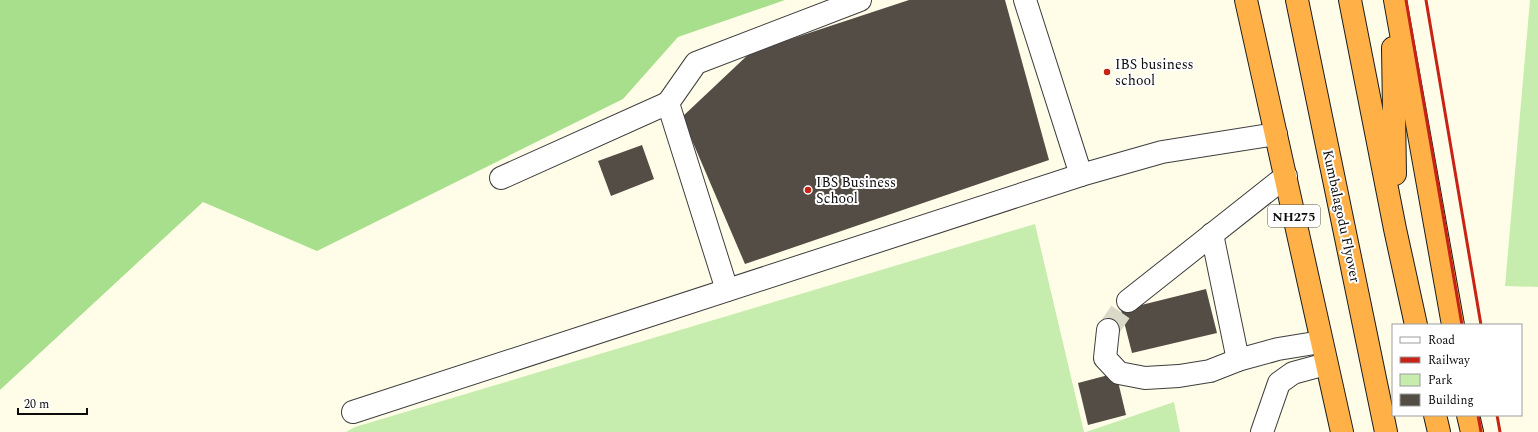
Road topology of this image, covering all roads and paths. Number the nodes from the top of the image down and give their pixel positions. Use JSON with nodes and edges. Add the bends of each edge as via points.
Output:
{"nodes":[{"id":1,"x":860,"y":0,"type":"edge"},
{"id":2,"x":1025,"y":0,"type":"edge"},
{"id":3,"x":1246,"y":0,"type":"edge"},
{"id":4,"x":1297,"y":0,"type":"edge"},
{"id":5,"x":1350,"y":0,"type":"edge"},
{"id":6,"x":1394,"y":0,"type":"edge"},
{"id":7,"x":668,"y":103,"type":"junction"},
{"id":8,"x":1276,"y":134,"type":"junction"},
{"id":9,"x":1081,"y":175,"type":"junction"},
{"id":10,"x":1286,"y":176,"type":"junction"},
{"id":11,"x":500,"y":178,"type":"dead end"},
{"id":12,"x":1395,"y":229,"type":"junction"},
{"id":13,"x":1212,"y":234,"type":"junction"},
{"id":14,"x":727,"y":290,"type":"junction"},
{"id":15,"x":1128,"y":301,"type":"tunnel mouth"},
{"id":16,"x":1416,"y":324,"type":"edge"},
{"id":17,"x":1453,"y":324,"type":"edge"},
{"id":18,"x":1108,"y":330,"type":"tunnel mouth"},
{"id":19,"x":1322,"y":342,"type":"junction"},
{"id":20,"x":1238,"y":360,"type":"junction"},
{"id":21,"x":1326,"y":364,"type":"junction"},
{"id":22,"x":353,"y":412,"type":"dead end"},
{"id":23,"x":1435,"y":416,"type":"edge"},
{"id":24,"x":1468,"y":416,"type":"edge"},
{"id":25,"x":1262,"y":432,"type":"edge"},
{"id":26,"x":1342,"y":432,"type":"edge"},
{"id":27,"x":1386,"y":432,"type":"edge"},
{"id":28,"x":1439,"y":432,"type":"edge"},
{"id":29,"x":1472,"y":432,"type":"edge"}],
"edges":[{"from":1,"to":7,"type":"lane","via":[[696,63]]},
{"from":2,"to":9,"type":"lane"},
{"from":3,"to":8,"type":"highway","number":"NH275"},
{"from":4,"to":27,"type":"highway","name":"Kumbalagodu Flyover","number":"NH275"},
{"from":5,"to":12,"type":"highway"},
{"from":6,"to":12,"type":"highway"},
{"from":6,"to":17,"type":"highway"},
{"from":7,"to":11,"type":"lane"},
{"from":7,"to":14,"type":"lane"},
{"from":8,"to":9,"type":"lane","via":[[1162,152]]},
{"from":8,"to":10,"type":"highway","number":"NH275"},
{"from":9,"to":14,"type":"lane"},
{"from":10,"to":13,"type":"lane"},
{"from":10,"to":19,"type":"highway","number":"NH275"},
{"from":12,"to":16,"type":"highway"},
{"from":13,"to":15,"type":"lane"},
{"from":13,"to":20,"type":"lane"},
{"from":14,"to":22,"type":"lane"},
{"from":18,"to":20,"type":"lane","via":[[1104,358],[1119,373],[1145,378],[1179,376],[1210,371]]},
{"from":19,"to":20,"type":"lane","via":[[1278,349]]},
{"from":19,"to":21,"type":"highway","number":"NH275"},
{"from":21,"to":25,"type":"lane","via":[[1293,373],[1279,383]]},
{"from":21,"to":26,"type":"highway","number":"NH275"},
{"from":23,"to":28,"type":"highway"},
{"from":24,"to":29,"type":"highway"}]}
